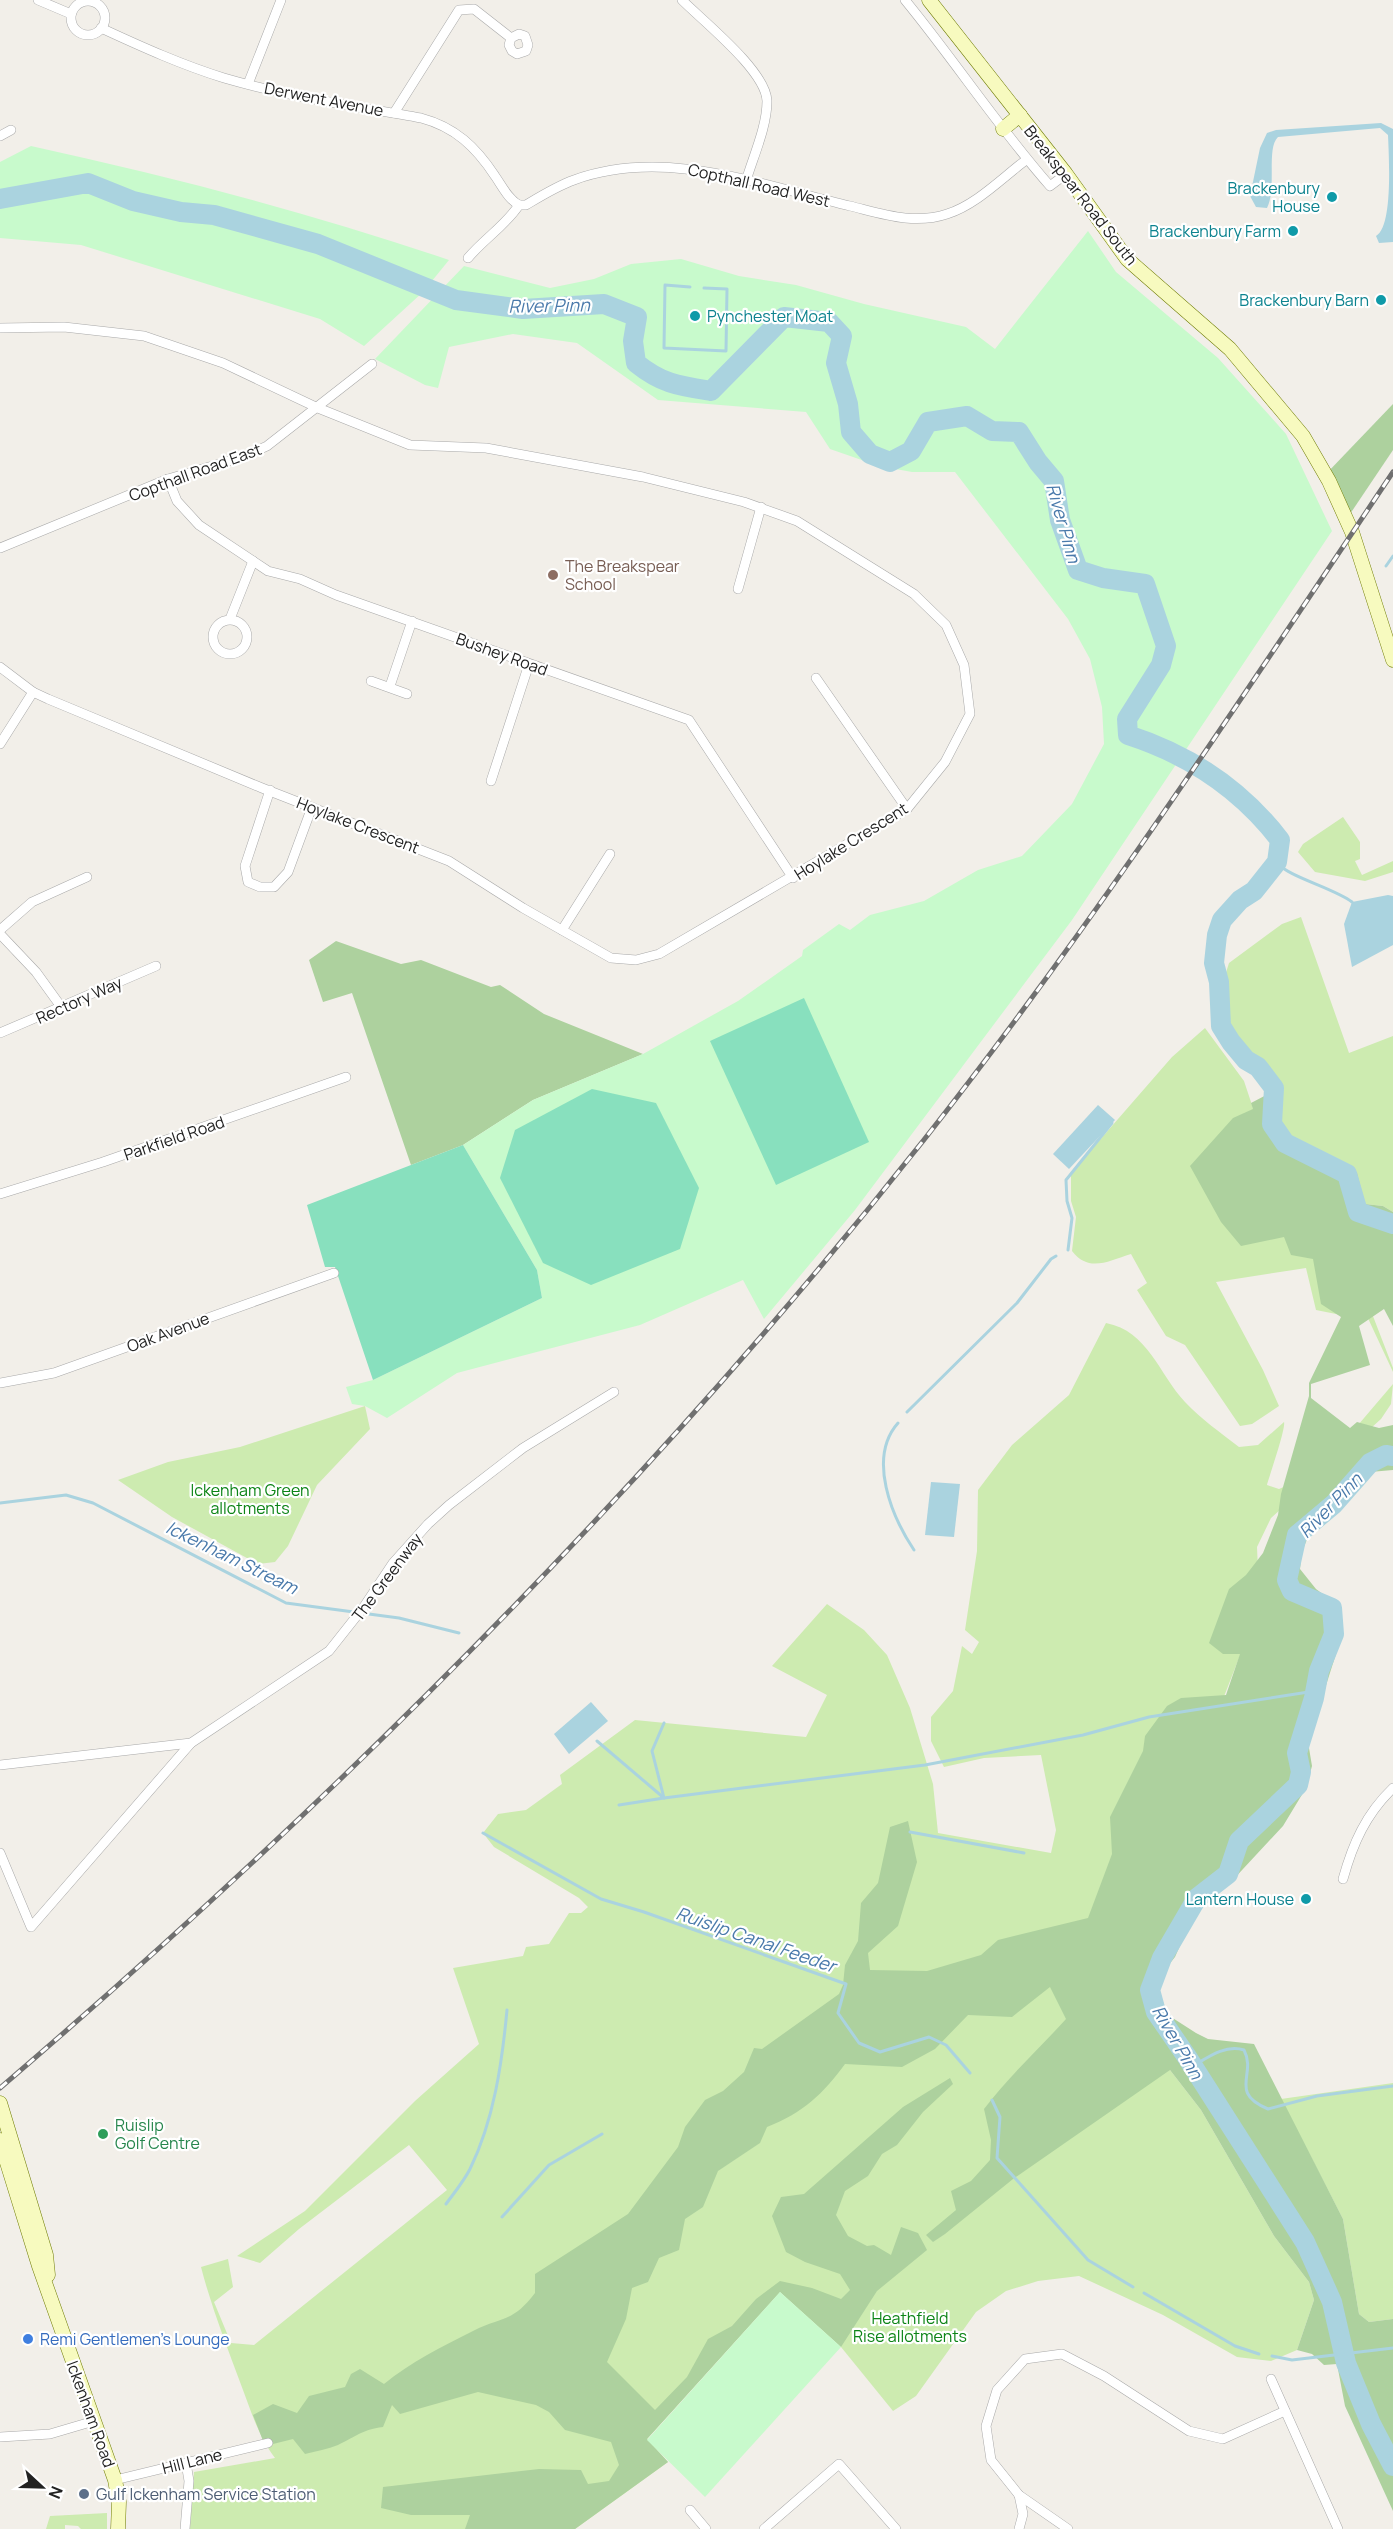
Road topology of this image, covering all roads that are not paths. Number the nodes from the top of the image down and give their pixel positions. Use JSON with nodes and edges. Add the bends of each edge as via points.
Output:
{"nodes":[{"id":1,"x":38,"y":0,"type":"edge"},
{"id":2,"x":91,"y":0,"type":"edge"},
{"id":3,"x":281,"y":0,"type":"edge"},
{"id":4,"x":682,"y":0,"type":"edge"},
{"id":5,"x":905,"y":0,"type":"edge"},
{"id":6,"x":928,"y":0,"type":"edge"},
{"id":7,"x":71,"y":14,"type":"junction"},
{"id":8,"x":101,"y":28,"type":"junction"},
{"id":9,"x":511,"y":38,"type":"dead end"},
{"id":10,"x":248,"y":84,"type":"junction"},
{"id":11,"x":394,"y":113,"type":"junction"},
{"id":12,"x":1020,"y":115,"type":"junction"},
{"id":13,"x":1004,"y":129,"type":"junction"},
{"id":14,"x":11,"y":130,"type":"dead end"},
{"id":15,"x":0,"y":136,"type":"edge"},
{"id":16,"x":1026,"y":160,"type":"junction"},
{"id":17,"x":1066,"y":174,"type":"junction"},
{"id":18,"x":746,"y":181,"type":"junction"},
{"id":19,"x":519,"y":205,"type":"junction"},
{"id":20,"x":468,"y":258,"type":"dead end"},
{"id":21,"x":0,"y":328,"type":"edge"},
{"id":22,"x":372,"y":364,"type":"dead end"},
{"id":23,"x":318,"y":408,"type":"junction"},
{"id":24,"x":168,"y":479,"type":"junction"},
{"id":25,"x":761,"y":507,"type":"junction"},
{"id":26,"x":0,"y":548,"type":"edge"},
{"id":27,"x":253,"y":561,"type":"junction"},
{"id":28,"x":738,"y":589,"type":"dead end"},
{"id":29,"x":230,"y":619,"type":"dead end"},
{"id":30,"x":412,"y":621,"type":"junction"},
{"id":31,"x":1393,"y":660,"type":"edge"},
{"id":32,"x":529,"y":664,"type":"junction"},
{"id":33,"x":0,"y":667,"type":"edge"},
{"id":34,"x":816,"y":678,"type":"dead end"},
{"id":35,"x":370,"y":681,"type":"dead end"},
{"id":36,"x":390,"y":686,"type":"junction"},
{"id":37,"x":33,"y":692,"type":"junction"},
{"id":38,"x":407,"y":693,"type":"dead end"},
{"id":39,"x":0,"y":744,"type":"edge"},
{"id":40,"x":491,"y":781,"type":"dead end"},
{"id":41,"x":270,"y":790,"type":"junction"},
{"id":42,"x":312,"y":807,"type":"junction"},
{"id":43,"x":907,"y":809,"type":"junction"},
{"id":44,"x":610,"y":854,"type":"dead end"},
{"id":45,"x":87,"y":877,"type":"dead end"},
{"id":46,"x":793,"y":878,"type":"junction"},
{"id":47,"x":561,"y":930,"type":"junction"},
{"id":48,"x":0,"y":932,"type":"edge"},
{"id":49,"x":156,"y":966,"type":"dead end"},
{"id":50,"x":62,"y":1008,"type":"junction"},
{"id":51,"x":0,"y":1033,"type":"edge"},
{"id":52,"x":346,"y":1077,"type":"dead end"},
{"id":53,"x":0,"y":1194,"type":"edge"},
{"id":54,"x":334,"y":1273,"type":"dead end"},
{"id":55,"x":0,"y":1383,"type":"edge"},
{"id":56,"x":614,"y":1392,"type":"dead end"},
{"id":57,"x":191,"y":1743,"type":"junction"},
{"id":58,"x":0,"y":1765,"type":"edge"},
{"id":59,"x":1393,"y":1788,"type":"edge"},
{"id":60,"x":0,"y":1853,"type":"edge"},
{"id":61,"x":1343,"y":1879,"type":"dead end"},
{"id":62,"x":0,"y":2103,"type":"edge"},
{"id":63,"x":0,"y":2140,"type":"edge"},
{"id":64,"x":10,"y":2153,"type":"junction"},
{"id":65,"x":1271,"y":2379,"type":"dead end"},
{"id":66,"x":1285,"y":2411,"type":"junction"},
{"id":67,"x":94,"y":2421,"type":"junction"},
{"id":68,"x":0,"y":2437,"type":"edge"},
{"id":69,"x":268,"y":2443,"type":"dead end"},
{"id":70,"x":186,"y":2463,"type":"junction"},
{"id":71,"x":115,"y":2480,"type":"junction"},
{"id":72,"x":1019,"y":2495,"type":"junction"},
{"id":73,"x":690,"y":2510,"type":"dead end"},
{"id":74,"x":118,"y":2529,"type":"edge"},
{"id":75,"x":185,"y":2529,"type":"edge"},
{"id":76,"x":706,"y":2529,"type":"edge"},
{"id":77,"x":764,"y":2529,"type":"edge"},
{"id":78,"x":896,"y":2529,"type":"edge"},
{"id":79,"x":1019,"y":2529,"type":"edge"},
{"id":80,"x":1068,"y":2529,"type":"edge"},
{"id":81,"x":1338,"y":2529,"type":"edge"}],
"edges":[{"from":1,"to":7,"type":"street","name":"Derwent Avenue"},
{"from":2,"to":7,"type":"street","via":[[77,4]]},
{"from":2,"to":8,"type":"street","via":[[104,11]]},
{"from":3,"to":10,"type":"street"},
{"from":4,"to":18,"type":"street","via":[[756,74],[766,91],[766,112]]},
{"from":5,"to":13,"type":"street"},
{"from":6,"to":12,"type":"street","name":"Breakspear Road South"},
{"from":7,"to":8,"type":"street","name":"Derwent Avenue","via":[[72,24],[80,33],[91,35]]},
{"from":8,"to":10,"type":"street","name":"Derwent Avenue","via":[[166,58]]},
{"from":9,"to":11,"type":"street","via":[[474,9],[459,10]]},
{"from":10,"to":11,"type":"street","name":"Derwent Avenue"},
{"from":11,"to":19,"type":"street","name":"Derwent Avenue","via":[[431,120],[458,134],[475,149]]},
{"from":12,"to":13,"type":"street"},
{"from":12,"to":17,"type":"street","name":"Breakspear Road South"},
{"from":13,"to":16,"type":"street"},
{"from":14,"to":15,"type":"street"},
{"from":16,"to":17,"type":"street","via":[[1050,186]]},
{"from":16,"to":18,"type":"street","name":"Copthall Road West","via":[[949,214],[908,220]]},
{"from":17,"to":31,"type":"street","name":"Breakspear Road South","via":[[1127,259],[1230,349],[1303,436],[1352,532]]},
{"from":18,"to":19,"type":"street","name":"Copthall Road West","via":[[683,168],[640,167],[573,180]]},
{"from":19,"to":20,"type":"street","name":"Copthall Road West"},
{"from":21,"to":23,"type":"street","name":"Hoylake Crescent","via":[[64,327],[144,336],[223,363]]},
{"from":22,"to":23,"type":"street","name":"Copthall Road East"},
{"from":23,"to":24,"type":"street","name":"Copthall Road East","via":[[267,446]]},
{"from":23,"to":25,"type":"street","name":"Hoylake Crescent","via":[[410,445],[486,448],[643,477]]},
{"from":24,"to":26,"type":"street","name":"Copthall Road East"},
{"from":24,"to":27,"type":"street","name":"Bushey Road","via":[[177,501],[199,525]]},
{"from":25,"to":28,"type":"street"},
{"from":25,"to":43,"type":"street","name":"Hoylake Crescent","via":[[797,521],[868,563],[914,594],[946,625],[964,664],[970,714],[945,762]]},
{"from":27,"to":29,"type":"street"},
{"from":27,"to":30,"type":"street","name":"Bushey Road","via":[[268,571]]},
{"from":30,"to":32,"type":"street","name":"Bushey Road"},
{"from":30,"to":36,"type":"street"},
{"from":32,"to":40,"type":"street"},
{"from":32,"to":46,"type":"street","name":"Bushey Road","via":[[688,720]]},
{"from":33,"to":37,"type":"street","name":"Hoylake Crescent"},
{"from":34,"to":43,"type":"street"},
{"from":35,"to":36,"type":"street"},
{"from":36,"to":38,"type":"street"},
{"from":37,"to":39,"type":"street"},
{"from":37,"to":41,"type":"street","name":"Hoylake Crescent"},
{"from":41,"to":42,"type":"street","name":"Hoylake Crescent"},
{"from":41,"to":42,"type":"street","via":[[245,866],[248,882],[254,885],[274,887],[288,872]]},
{"from":42,"to":47,"type":"street","name":"Hoylake Crescent","via":[[449,861]]},
{"from":43,"to":46,"type":"street","name":"Hoylake Crescent"},
{"from":44,"to":47,"type":"street"},
{"from":45,"to":48,"type":"street","via":[[32,902]]},
{"from":46,"to":47,"type":"street","name":"Hoylake Crescent","via":[[659,954],[636,960],[610,958]]},
{"from":48,"to":50,"type":"street"},
{"from":49,"to":50,"type":"street","name":"Rectory Way"},
{"from":50,"to":51,"type":"street","name":"Rectory Way"},
{"from":52,"to":53,"type":"street","name":"Parkfield Road"},
{"from":54,"to":55,"type":"street","name":"Oak Avenue","via":[[54,1373]]},
{"from":56,"to":57,"type":"street","name":"The Greenway","via":[[524,1448],[449,1505],[393,1563],[356,1618],[320,1659]]},
{"from":57,"to":58,"type":"street","name":"The Greenway"},
{"from":57,"to":60,"type":"street","name":"The Greenway","via":[[31,1927]]},
{"from":59,"to":61,"type":"street","via":[[1365,1819]]},
{"from":62,"to":64,"type":"street"},
{"from":63,"to":64,"type":"street"},
{"from":64,"to":67,"type":"street","name":"Ickenham Road","via":[[46,2255],[52,2301]]},
{"from":65,"to":66,"type":"street"},
{"from":66,"to":72,"type":"street","via":[[1223,2439],[1189,2431],[1062,2354],[1025,2359],[997,2390],[986,2426],[991,2460]]},
{"from":66,"to":81,"type":"street"},
{"from":67,"to":68,"type":"street","via":[[50,2434]]},
{"from":67,"to":71,"type":"street","name":"Ickenham Road"},
{"from":69,"to":70,"type":"street","name":"Hill Lane"},
{"from":70,"to":71,"type":"street","name":"Hill Lane"},
{"from":70,"to":75,"type":"street","via":[[189,2487]]},
{"from":71,"to":74,"type":"street","name":"Ickenham Road"},
{"from":72,"to":79,"type":"street","via":[[1023,2514]]},
{"from":72,"to":80,"type":"street"},
{"from":73,"to":76,"type":"street"},
{"from":77,"to":78,"type":"street","via":[[839,2464]]}]}
